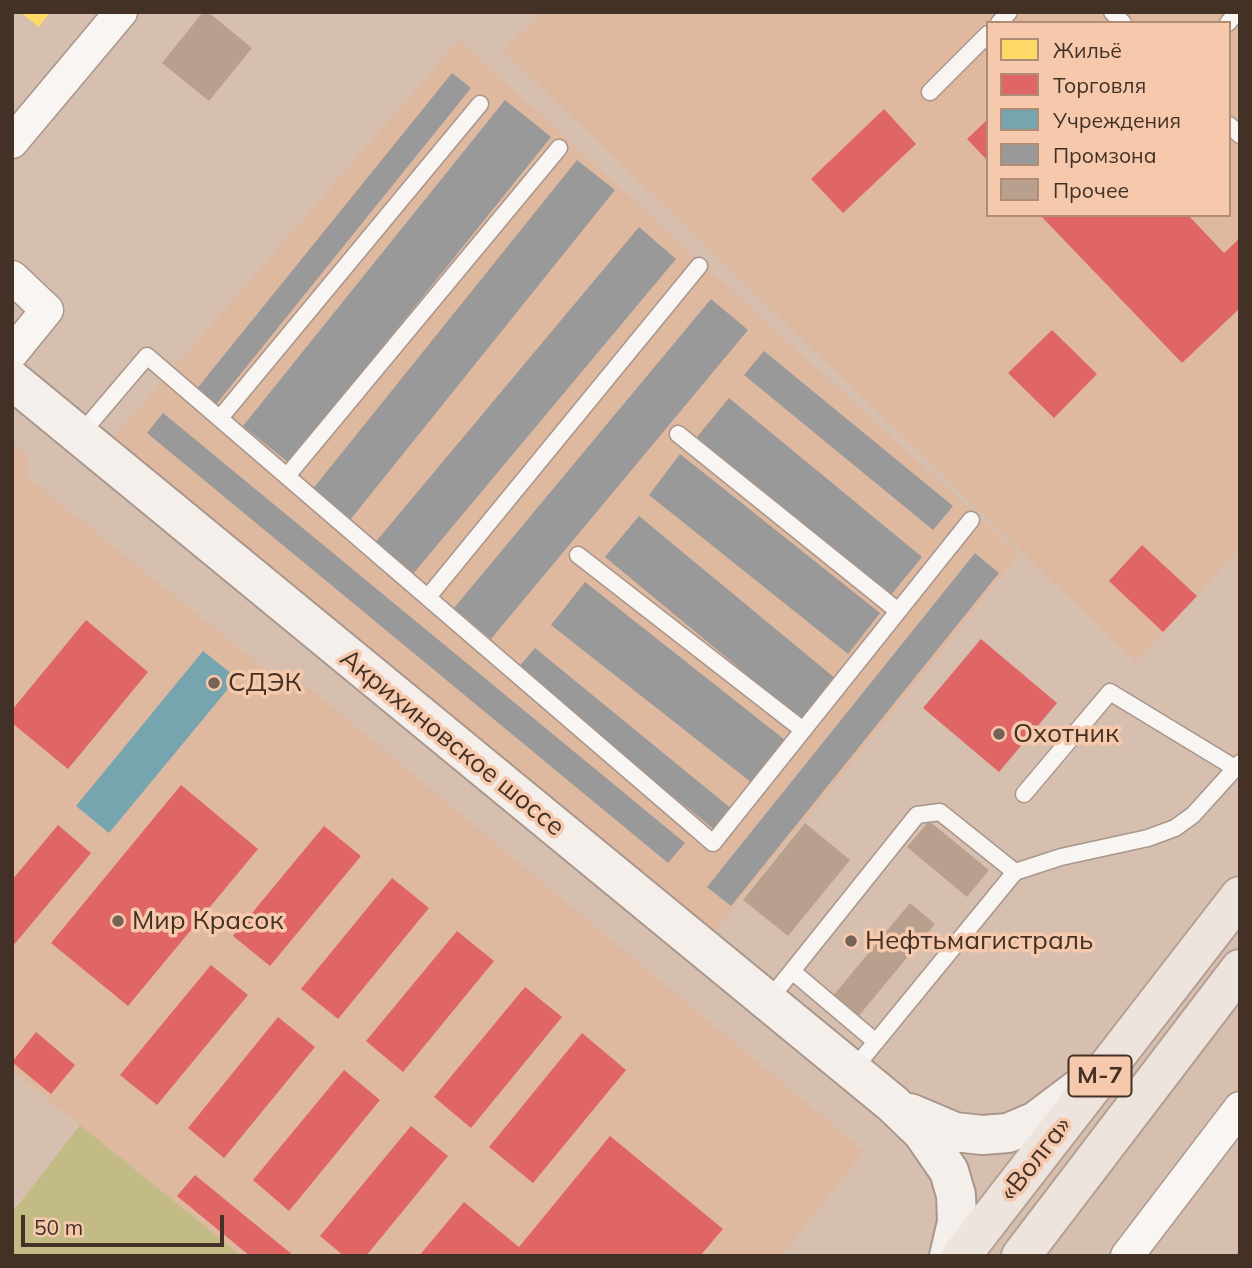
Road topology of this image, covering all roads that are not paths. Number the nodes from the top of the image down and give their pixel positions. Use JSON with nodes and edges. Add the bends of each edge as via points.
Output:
{"nodes":[{"id":1,"x":121,"y":12,"type":"edge"},
{"id":2,"x":986,"y":36,"type":"edge"},
{"id":3,"x":930,"y":92,"type":"dead end"},
{"id":4,"x":480,"y":104,"type":"dead end"},
{"id":5,"x":12,"y":142,"type":"edge"},
{"id":6,"x":559,"y":148,"type":"dead end"},
{"id":7,"x":699,"y":266,"type":"dead end"},
{"id":8,"x":12,"y":277,"type":"edge"},
{"id":9,"x":12,"y":353,"type":"edge"},
{"id":10,"x":12,"y":380,"type":"edge"},
{"id":11,"x":220,"y":418,"type":"junction"},
{"id":12,"x":678,"y":435,"type":"dead end"},
{"id":13,"x":79,"y":436,"type":"junction"},
{"id":14,"x":287,"y":476,"type":"junction"},
{"id":15,"x":971,"y":520,"type":"dead end"},
{"id":16,"x":578,"y":555,"type":"dead end"},
{"id":17,"x":428,"y":597,"type":"junction"},
{"id":18,"x":898,"y":611,"type":"junction"},
{"id":19,"x":803,"y":730,"type":"junction"},
{"id":20,"x":1237,"y":765,"type":"edge"},
{"id":21,"x":1024,"y":794,"type":"dead end"},
{"id":22,"x":1015,"y":872,"type":"junction"},
{"id":23,"x":1240,"y":895,"type":"edge"},
{"id":24,"x":1240,"y":969,"type":"edge"},
{"id":25,"x":792,"y":971,"type":"junction"},
{"id":26,"x":768,"y":1002,"type":"junction"},
{"id":27,"x":876,"y":1042,"type":"junction"},
{"id":28,"x":1114,"y":1059,"type":"junction"},
{"id":29,"x":852,"y":1071,"type":"junction"},
{"id":30,"x":893,"y":1104,"type":"junction"},
{"id":31,"x":1240,"y":1108,"type":"edge"},
{"id":32,"x":948,"y":1256,"type":"edge"},
{"id":33,"x":961,"y":1256,"type":"edge"},
{"id":34,"x":1021,"y":1256,"type":"edge"},
{"id":35,"x":1127,"y":1256,"type":"edge"}],
"edges":[{"from":1,"to":5,"type":"street"},
{"from":2,"to":3,"type":"lane"},
{"from":4,"to":11,"type":"lane"},
{"from":6,"to":14,"type":"lane"},
{"from":7,"to":17,"type":"lane"},
{"from":8,"to":9,"type":"street","via":[[47,310]]},
{"from":10,"to":13,"type":"main road","name":"Акрихиновское шоссе"},
{"from":11,"to":13,"type":"lane","via":[[147,356]]},
{"from":11,"to":14,"type":"lane"},
{"from":12,"to":18,"type":"lane"},
{"from":13,"to":26,"type":"main road","name":"Акрихиновское шоссе","via":[[661,907]]},
{"from":14,"to":17,"type":"lane"},
{"from":15,"to":18,"type":"lane"},
{"from":16,"to":19,"type":"lane"},
{"from":17,"to":19,"type":"lane","via":[[713,843]]},
{"from":18,"to":19,"type":"lane"},
{"from":20,"to":21,"type":"lane","via":[[1110,692]]},
{"from":20,"to":22,"type":"lane","via":[[1193,815],[1175,828]]},
{"from":22,"to":25,"type":"lane","via":[[940,812],[917,815]]},
{"from":22,"to":27,"type":"lane"},
{"from":23,"to":28,"type":"highway","name":"«Волга»","number":"М-7"},
{"from":24,"to":34,"type":"highway","name":"«Волга»","number":"М-7"},
{"from":25,"to":26,"type":"lane"},
{"from":25,"to":27,"type":"lane"},
{"from":26,"to":29,"type":"main road","name":"Акрихиновское шоссе"},
{"from":27,"to":29,"type":"lane"},
{"from":28,"to":30,"type":"main road","name":"Акрихиновское шоссе","via":[[1066,1101],[1008,1133],[955,1132]]},
{"from":28,"to":33,"type":"highway","name":"«Волга»","number":"М-7"},
{"from":29,"to":30,"type":"main road","name":"Акрихиновское шоссе"},
{"from":30,"to":32,"type":"main road","name":"Акрихиновское шоссе","via":[[922,1132],[949,1171],[957,1222]]},
{"from":31,"to":35,"type":"street"}]}
